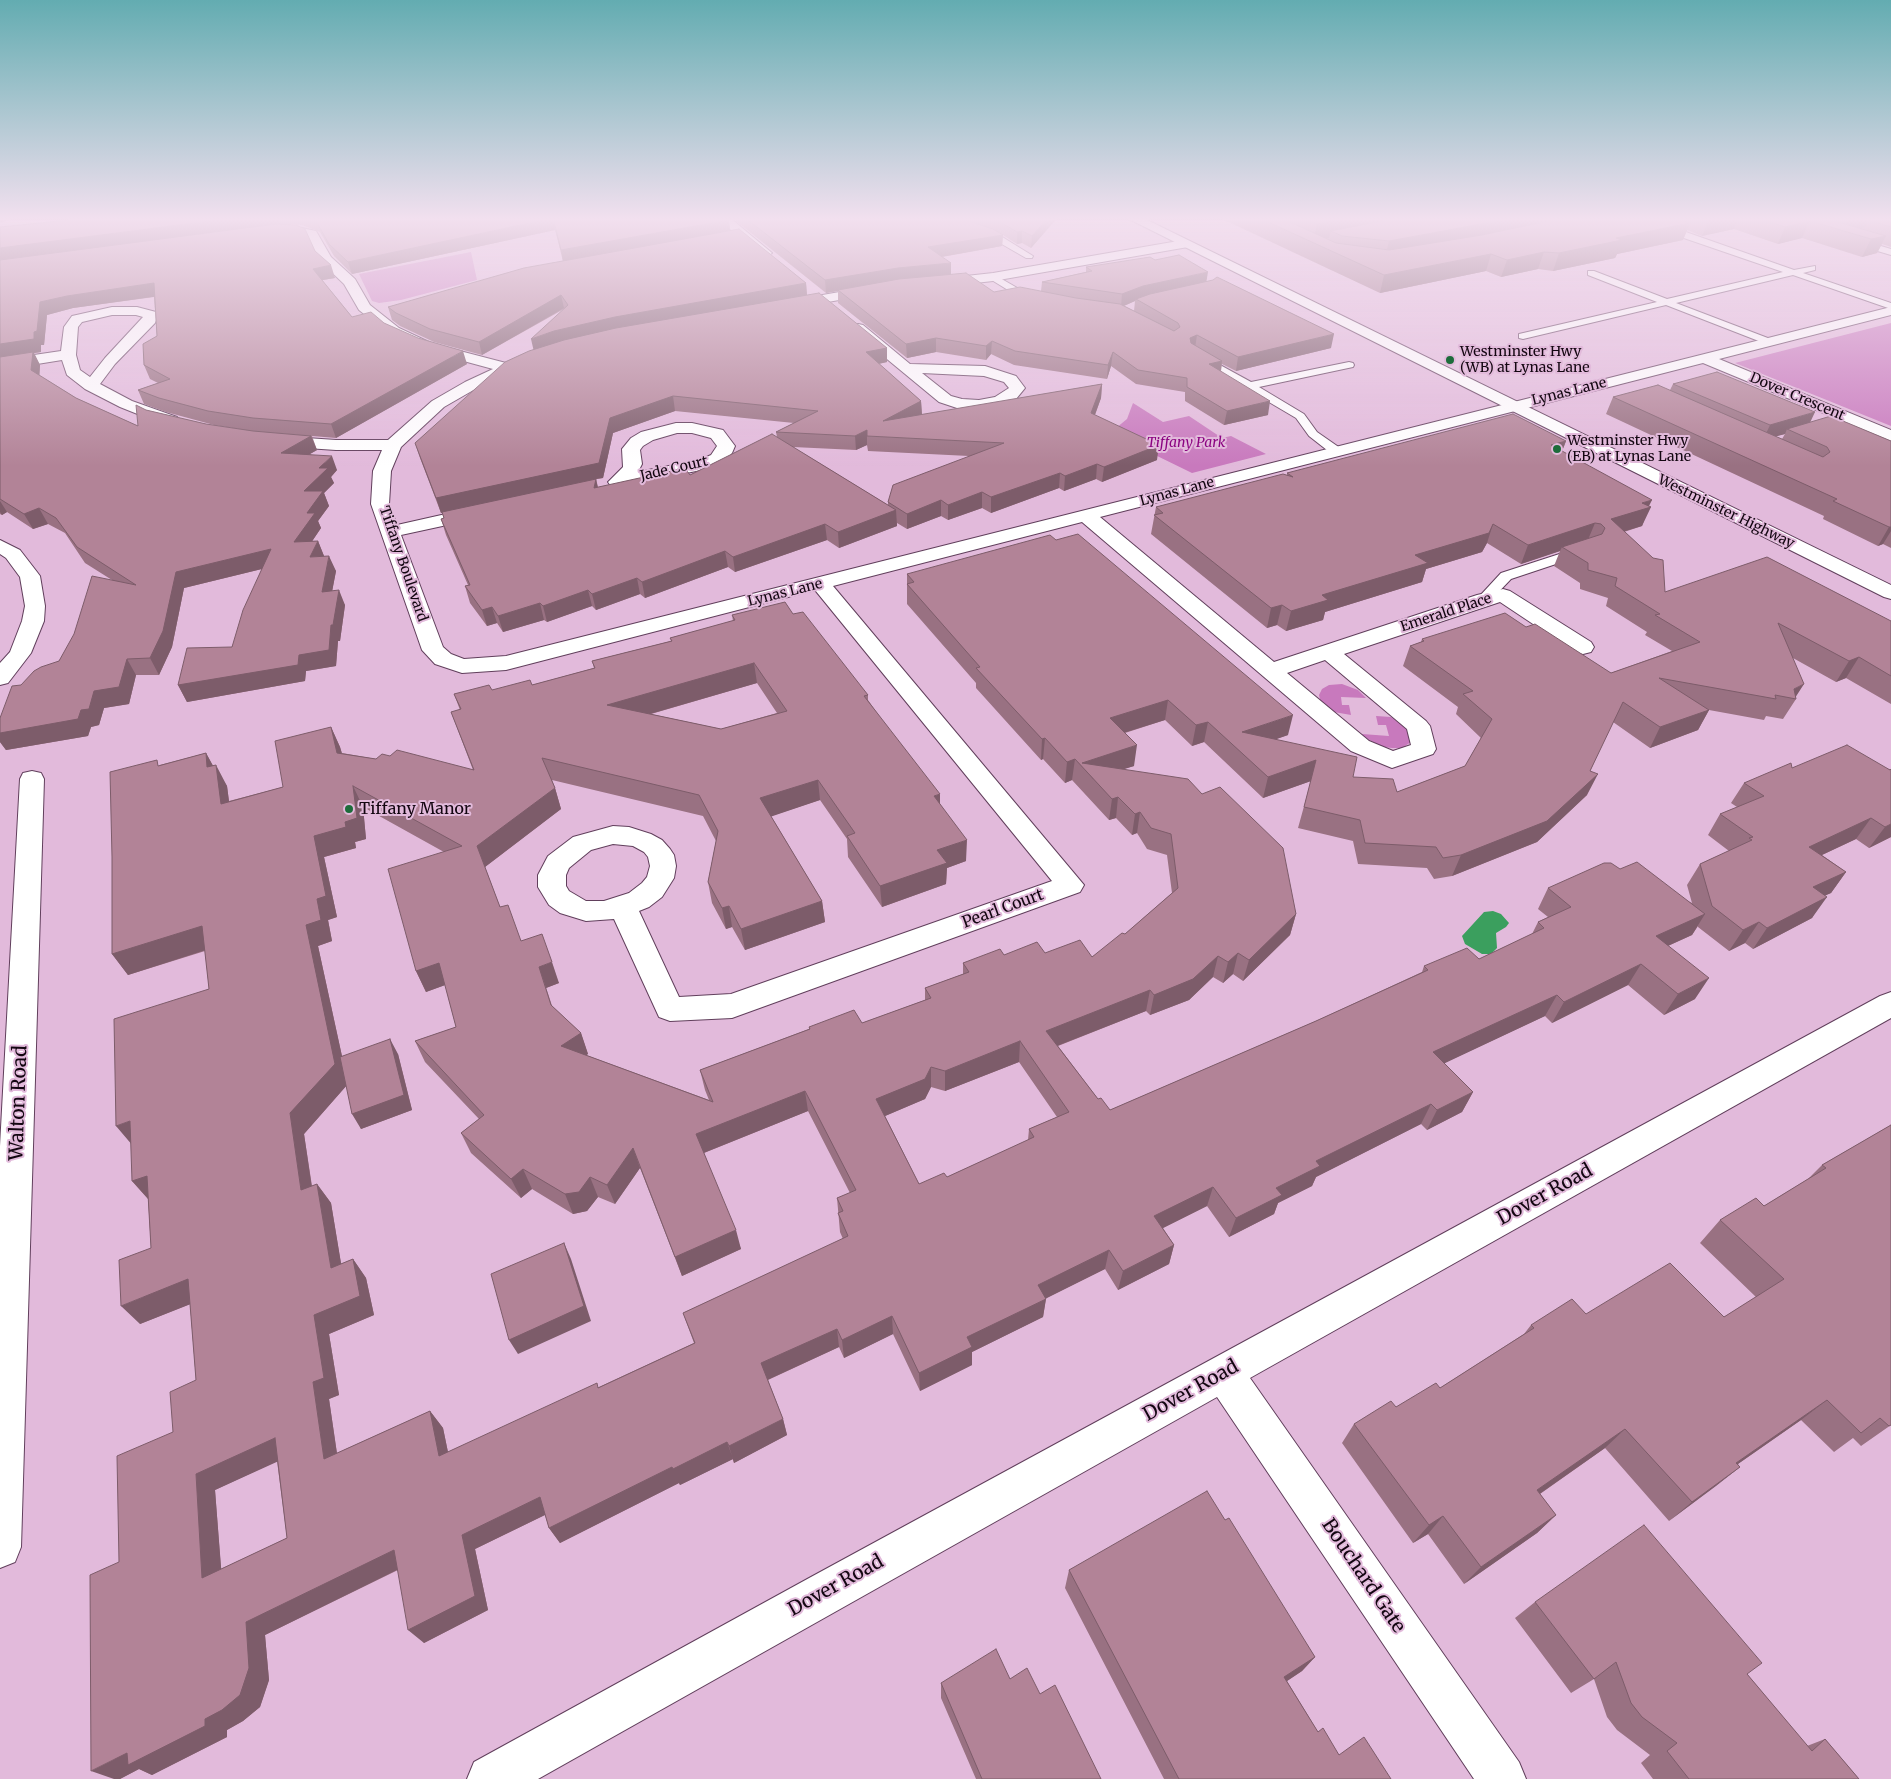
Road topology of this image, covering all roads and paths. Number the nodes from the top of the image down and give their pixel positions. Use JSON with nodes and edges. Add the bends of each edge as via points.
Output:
{"nodes":[{"id":1,"x":360,"y":300,"type":"edge"},
{"id":2,"x":817,"y":300,"type":"edge"},
{"id":3,"x":824,"y":300,"type":"edge"},
{"id":4,"x":1298,"y":300,"type":"edge"},
{"id":5,"x":1663,"y":300,"type":"edge"},
{"id":6,"x":1677,"y":300,"type":"edge"},
{"id":7,"x":1873,"y":300,"type":"edge"},
{"id":8,"x":1668,"y":302,"type":"junction"},
{"id":9,"x":1891,"y":306,"type":"edge"},
{"id":10,"x":388,"y":308,"type":"edge"},
{"id":11,"x":769,"y":309,"type":"edge"},
{"id":12,"x":1891,"y":311,"type":"edge"},
{"id":13,"x":370,"y":313,"type":"junction"},
{"id":14,"x":1523,"y":336,"type":"dead end"},
{"id":15,"x":1769,"y":342,"type":"junction"},
{"id":16,"x":1194,"y":353,"type":"edge"},
{"id":17,"x":68,"y":355,"type":"junction"},
{"id":18,"x":536,"y":357,"type":"edge"},
{"id":19,"x":1704,"y":358,"type":"junction"},
{"id":20,"x":0,"y":365,"type":"edge"},
{"id":21,"x":1349,"y":365,"type":"dead end"},
{"id":22,"x":505,"y":368,"type":"junction"},
{"id":23,"x":906,"y":368,"type":"junction"},
{"id":24,"x":91,"y":386,"type":"junction"},
{"id":25,"x":1249,"y":386,"type":"junction"},
{"id":26,"x":1513,"y":406,"type":"junction"},
{"id":27,"x":1851,"y":419,"type":"junction"},
{"id":28,"x":1835,"y":424,"type":"edge"},
{"id":29,"x":186,"y":425,"type":"edge"},
{"id":30,"x":1891,"y":436,"type":"edge"},
{"id":31,"x":258,"y":439,"type":"edge"},
{"id":32,"x":393,"y":445,"type":"junction"},
{"id":33,"x":1336,"y":451,"type":"junction"},
{"id":34,"x":611,"y":484,"type":"joint"},
{"id":35,"x":499,"y":509,"type":"edge"},
{"id":36,"x":1087,"y":516,"type":"junction"},
{"id":37,"x":390,"y":532,"type":"junction"},
{"id":38,"x":0,"y":546,"type":"edge"},
{"id":39,"x":1588,"y":548,"type":"edge"},
{"id":40,"x":821,"y":584,"type":"junction"},
{"id":41,"x":1891,"y":593,"type":"edge"},
{"id":42,"x":1484,"y":599,"type":"junction"},
{"id":43,"x":1582,"y":647,"type":"dead end"},
{"id":44,"x":1328,"y":652,"type":"junction"},
{"id":45,"x":462,"y":666,"type":"joint"},
{"id":46,"x":1271,"y":671,"type":"junction"},
{"id":47,"x":0,"y":678,"type":"edge"},
{"id":48,"x":32,"y":779,"type":"dead end"},
{"id":49,"x":623,"y":907,"type":"dead end"},
{"id":50,"x":1891,"y":1004,"type":"edge"},
{"id":51,"x":1224,"y":1372,"type":"junction"},
{"id":52,"x":0,"y":1547,"type":"edge"},
{"id":53,"x":491,"y":1779,"type":"edge"},
{"id":54,"x":1502,"y":1779,"type":"edge"}],
"edges":[{"from":1,"to":13,"type":"street"},
{"from":2,"to":11,"type":"street"},
{"from":3,"to":23,"type":"street"},
{"from":4,"to":26,"type":"street","name":"Westminster Highway"},
{"from":5,"to":8,"type":"lane"},
{"from":6,"to":8,"type":"lane"},
{"from":7,"to":9,"type":"lane"},
{"from":8,"to":14,"type":"lane"},
{"from":8,"to":15,"type":"lane"},
{"from":10,"to":13,"type":"street"},
{"from":12,"to":15,"type":"street","name":"Lynas Lane"},
{"from":13,"to":22,"type":"street","via":[[394,331],[428,347]]},
{"from":15,"to":19,"type":"street","name":"Lynas Lane"},
{"from":16,"to":25,"type":"lane"},
{"from":17,"to":20,"type":"street"},
{"from":17,"to":24,"type":"street","via":[[73,372]]},
{"from":17,"to":24,"type":"street","via":[[71,327],[77,319],[112,311],[137,311],[151,315]]},
{"from":18,"to":22,"type":"street","name":"Tiffany Boulevard"},
{"from":19,"to":26,"type":"street","name":"Lynas Lane"},
{"from":19,"to":27,"type":"street","name":"Dover Crescent"},
{"from":21,"to":25,"type":"lane"},
{"from":22,"to":32,"type":"street","name":"Tiffany Boulevard","via":[[451,395]]},
{"from":23,"to":23,"type":"street","via":[[945,399],[960,404],[1000,401],[1018,388],[1010,379],[985,371]]},
{"from":24,"to":29,"type":"street","via":[[151,415]]},
{"from":25,"to":33,"type":"lane","via":[[1300,416],[1313,434]]},
{"from":26,"to":33,"type":"street","name":"Lynas Lane"},
{"from":26,"to":41,"type":"street","name":"Westminster Highway"},
{"from":27,"to":28,"type":"lane"},
{"from":27,"to":30,"type":"street","name":"Dover Crescent"},
{"from":31,"to":32,"type":"street","via":[[336,445]]},
{"from":32,"to":37,"type":"street","name":"Tiffany Boulevard","via":[[382,470],[380,486],[380,504]]},
{"from":33,"to":36,"type":"street","name":"Lynas Lane"},
{"from":34,"to":34,"type":"street","name":"Jade Court","via":[[705,464],[717,459],[726,446],[717,434],[692,428],[660,431],[637,442],[631,449],[631,469]]},
{"from":35,"to":37,"type":"street"},
{"from":36,"to":40,"type":"street","name":"Lynas Lane"},
{"from":36,"to":46,"type":"street"},
{"from":37,"to":45,"type":"street","name":"Tiffany Boulevard","via":[[433,650],[442,659]]},
{"from":38,"to":47,"type":"street","via":[[13,554],[30,576],[34,606],[33,620],[20,653]]},
{"from":39,"to":42,"type":"lane","via":[[1506,576]]},
{"from":40,"to":45,"type":"street","name":"Lynas Lane","via":[[506,663]]},
{"from":40,"to":49,"type":"street","name":"Pearl Court","via":[[1070,885],[732,1006],[670,1009]]},
{"from":42,"to":43,"type":"street","name":"Emerald Place","via":[[1503,595]]},
{"from":42,"to":44,"type":"street","name":"Emerald Place"},
{"from":44,"to":46,"type":"street","name":"Emerald Place"},
{"from":44,"to":46,"type":"street","via":[[1418,726],[1424,749],[1392,760],[1360,746]]},
{"from":48,"to":52,"type":"street","name":"Walton Road"},
{"from":50,"to":51,"type":"street","name":"Dover Road"},
{"from":51,"to":53,"type":"street","name":"Dover Road"},
{"from":51,"to":54,"type":"street","name":"Bouchard Gate"}]}
